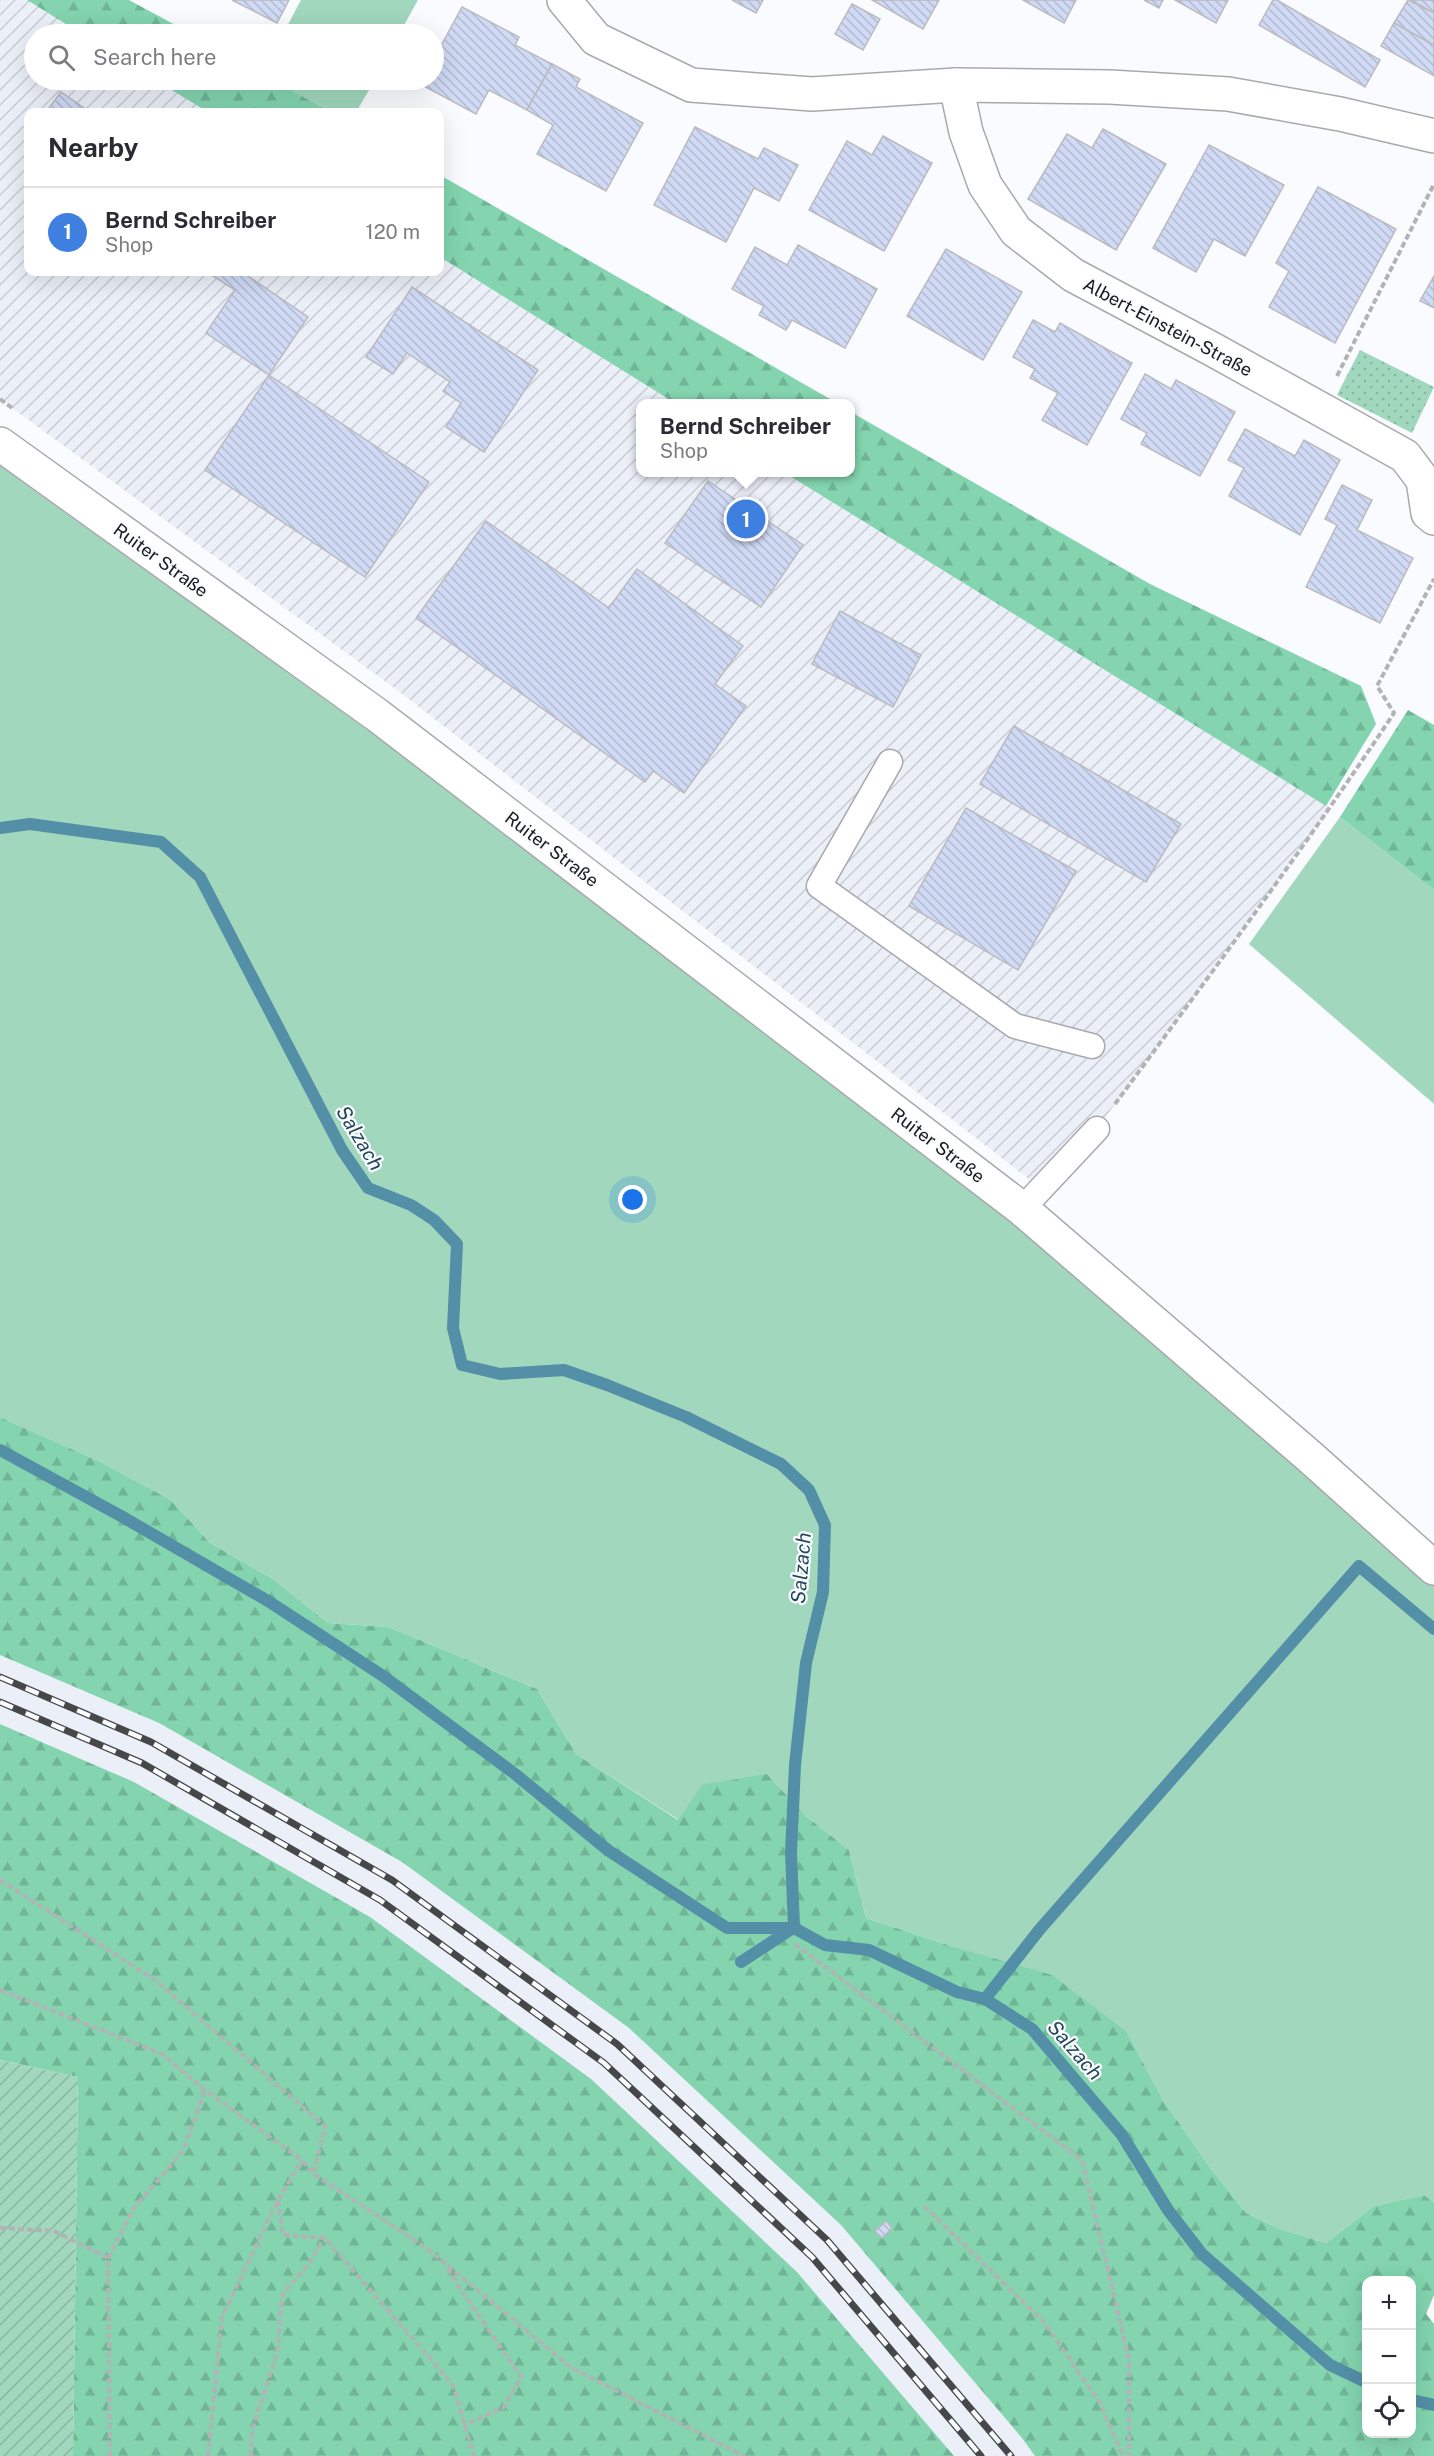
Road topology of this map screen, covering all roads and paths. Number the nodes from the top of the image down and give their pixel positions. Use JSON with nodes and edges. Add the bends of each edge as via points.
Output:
{"nodes":[{"id":1,"x":564,"y":0,"type":"edge"},
{"id":2,"x":956,"y":85,"type":"junction"},
{"id":3,"x":1434,"y":136,"type":"edge"},
{"id":4,"x":1434,"y":184,"type":"edge"},
{"id":5,"x":1320,"y":410,"type":"junction"},
{"id":6,"x":0,"y":444,"type":"edge"},
{"id":7,"x":1434,"y":518,"type":"edge"},
{"id":8,"x":1434,"y":579,"type":"edge"},
{"id":9,"x":891,"y":762,"type":"dead end"},
{"id":10,"x":1092,"y":1046,"type":"dead end"},
{"id":11,"x":1097,"y":1129,"type":"joint"},
{"id":12,"x":1022,"y":1209,"type":"junction"},
{"id":13,"x":1434,"y":1568,"type":"edge"},
{"id":14,"x":0,"y":1880,"type":"edge"},
{"id":15,"x":795,"y":1944,"type":"dead end"},
{"id":16,"x":0,"y":1990,"type":"edge"},
{"id":17,"x":205,"y":2090,"type":"junction"},
{"id":18,"x":302,"y":2160,"type":"junction"},
{"id":19,"x":314,"y":2174,"type":"junction"},
{"id":20,"x":278,"y":2200,"type":"junction"},
{"id":21,"x":924,"y":2206,"type":"dead end"},
{"id":22,"x":0,"y":2228,"type":"edge"},
{"id":23,"x":325,"y":2238,"type":"junction"},
{"id":24,"x":108,"y":2258,"type":"junction"},
{"id":25,"x":444,"y":2264,"type":"junction"},
{"id":26,"x":464,"y":2425,"type":"junction"},
{"id":27,"x":742,"y":2455,"type":"edge"},
{"id":28,"x":110,"y":2456,"type":"edge"},
{"id":29,"x":208,"y":2456,"type":"edge"},
{"id":30,"x":251,"y":2456,"type":"edge"},
{"id":31,"x":474,"y":2456,"type":"edge"},
{"id":32,"x":1123,"y":2456,"type":"edge"},
{"id":33,"x":1129,"y":2456,"type":"edge"}],
"edges":[{"from":1,"to":2,"type":"street","via":[[596,39],[691,85],[812,94]]},
{"from":2,"to":3,"type":"street","via":[[1110,87],[1228,94]]},
{"from":2,"to":5,"type":"street","name":"Albert-Einstein-Straße","via":[[966,132],[985,185],[1016,231],[1073,275]]},
{"from":4,"to":5,"type":"path"},
{"from":5,"to":7,"type":"street","name":"Albert-Einstein-Straße","via":[[1405,456],[1423,480],[1428,513]]},
{"from":6,"to":12,"type":"street","name":"Ruiter Straße","via":[[377,715]]},
{"from":8,"to":11,"type":"path","via":[[1377,686],[1394,713],[1330,808]]},
{"from":9,"to":10,"type":"lane","via":[[819,886],[1015,1026]]},
{"from":11,"to":12,"type":"lane"},
{"from":12,"to":13,"type":"street","name":"Ruiter Straße"},
{"from":14,"to":19,"type":"path","via":[[155,1980],[326,2126]]},
{"from":15,"to":33,"type":"path","via":[[1082,2160],[1129,2359]]},
{"from":16,"to":17,"type":"path","via":[[162,2054]]},
{"from":17,"to":18,"type":"path"},
{"from":17,"to":24,"type":"path","via":[[183,2151],[134,2208]]},
{"from":18,"to":19,"type":"path"},
{"from":18,"to":20,"type":"path"},
{"from":19,"to":25,"type":"path","via":[[425,2247]]},
{"from":20,"to":23,"type":"path","via":[[284,2235]]},
{"from":20,"to":29,"type":"path","via":[[222,2317]]},
{"from":21,"to":32,"type":"path","via":[[1044,2322],[1100,2403]]},
{"from":22,"to":24,"type":"path","via":[[54,2231]]},
{"from":23,"to":26,"type":"path","via":[[453,2385]]},
{"from":23,"to":30,"type":"path","via":[[309,2264],[283,2293],[277,2354],[252,2430]]},
{"from":24,"to":28,"type":"path"},
{"from":25,"to":26,"type":"path","via":[[521,2377],[503,2408]]},
{"from":25,"to":27,"type":"path","via":[[572,2368]]},
{"from":26,"to":31,"type":"path"}]}
